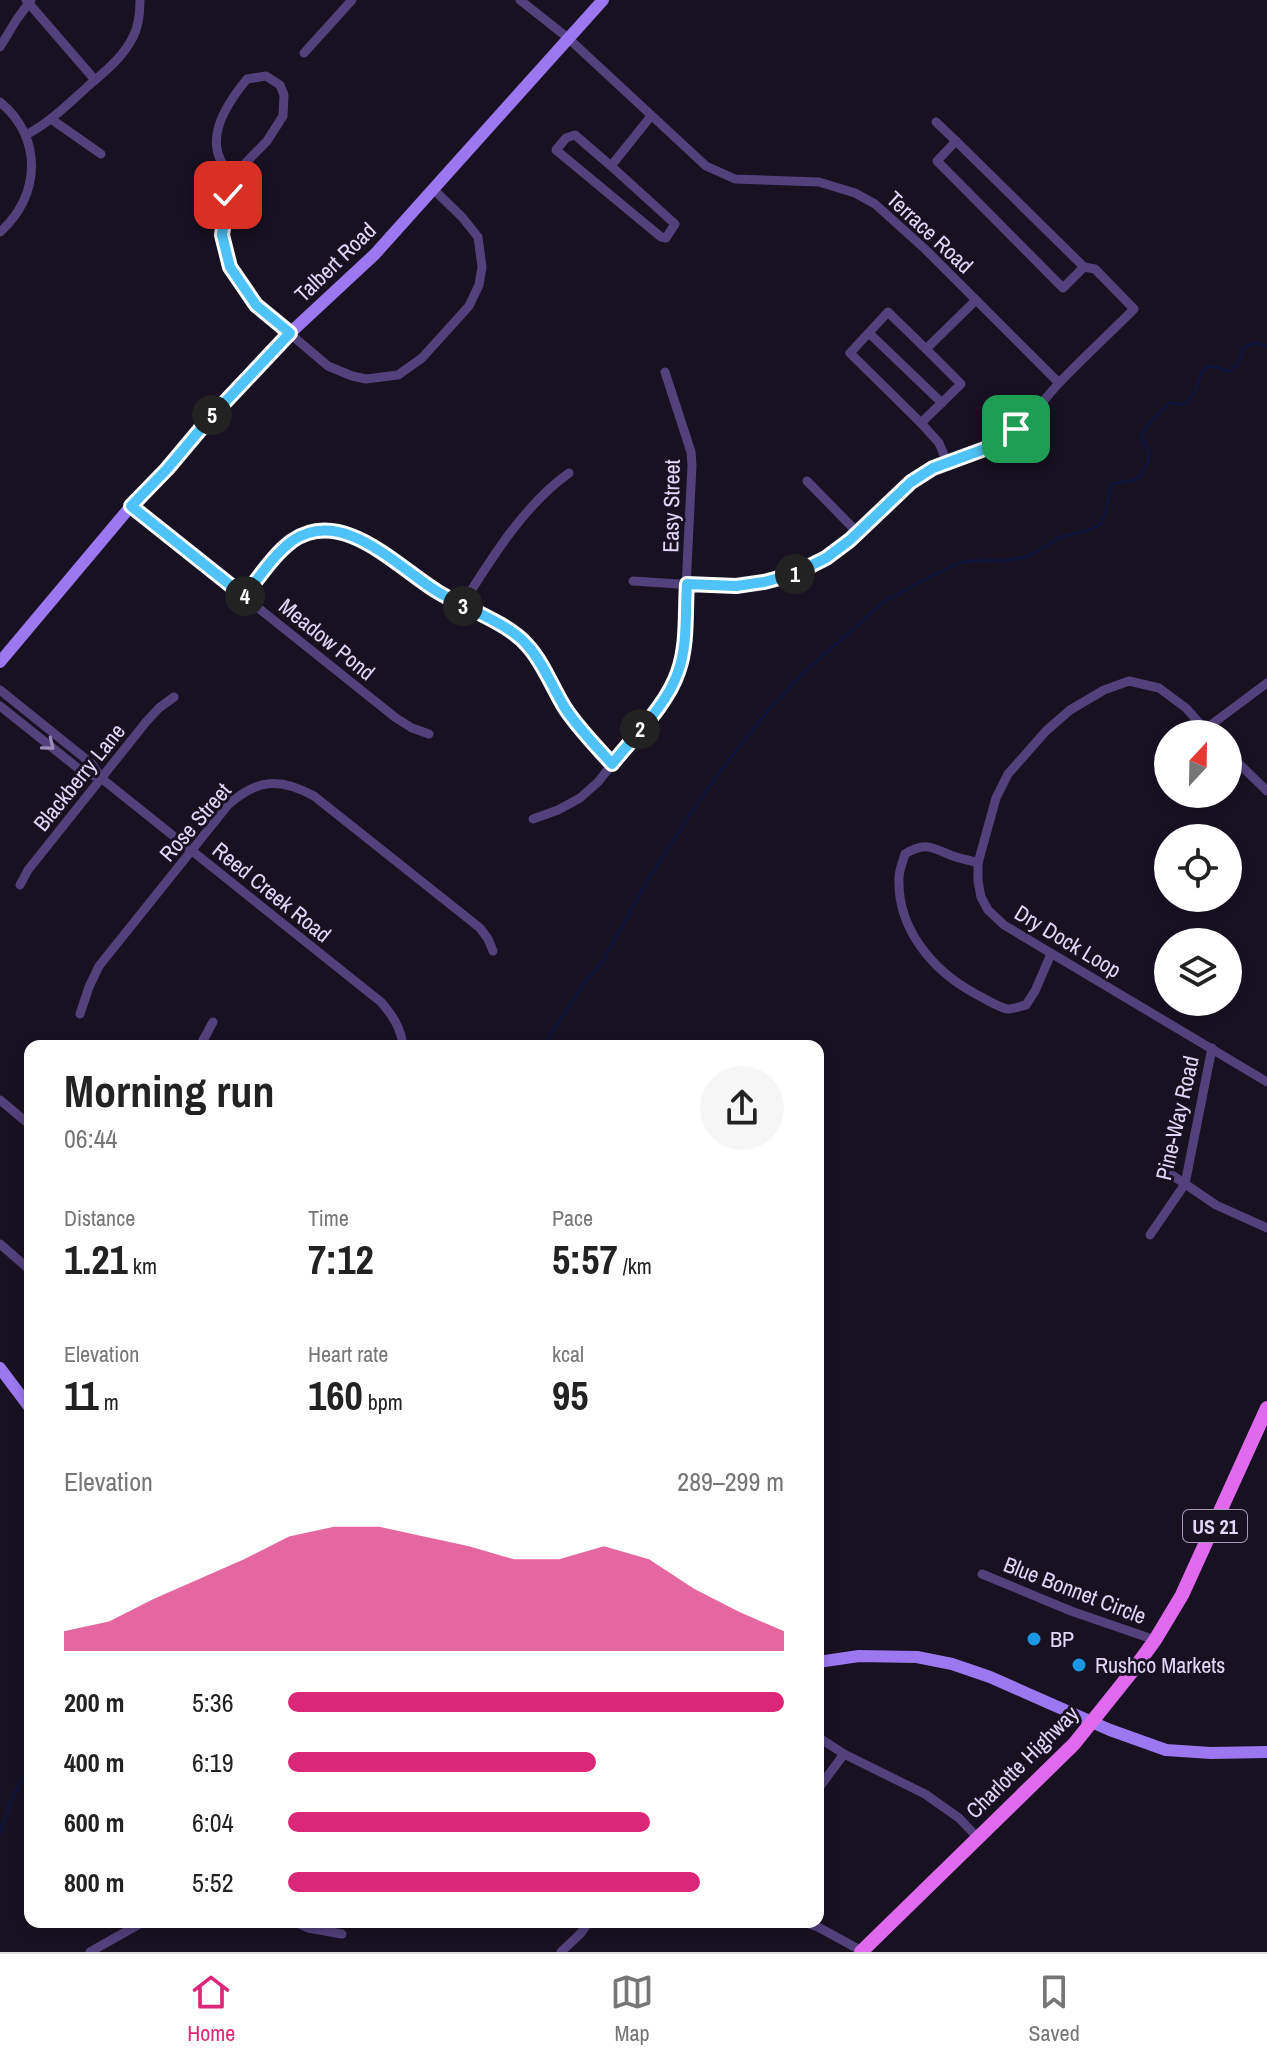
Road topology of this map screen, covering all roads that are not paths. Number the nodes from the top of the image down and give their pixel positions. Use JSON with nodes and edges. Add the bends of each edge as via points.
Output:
{"nodes":[{"id":1,"x":140,"y":0,"type":"edge"},
{"id":2,"x":352,"y":0,"type":"edge"},
{"id":3,"x":520,"y":0,"type":"edge"},
{"id":4,"x":603,"y":0,"type":"edge"},
{"id":5,"x":29,"y":1,"type":"edge"},
{"id":6,"x":568,"y":38,"type":"junction"},
{"id":7,"x":0,"y":47,"type":"edge"},
{"id":8,"x":304,"y":53,"type":"dead end"},
{"id":9,"x":95,"y":80,"type":"junction"},
{"id":10,"x":0,"y":102,"type":"edge"},
{"id":11,"x":651,"y":116,"type":"junction"},
{"id":12,"x":51,"y":119,"type":"junction"},
{"id":13,"x":936,"y":122,"type":"dead end"},
{"id":14,"x":26,"y":135,"type":"junction"},
{"id":15,"x":956,"y":141,"type":"junction"},
{"id":16,"x":101,"y":154,"type":"dead end"},
{"id":17,"x":611,"y":166,"type":"junction"},
{"id":18,"x":233,"y":176,"type":"junction"},
{"id":19,"x":433,"y":189,"type":"junction"},
{"id":20,"x":0,"y":232,"type":"edge"},
{"id":21,"x":1084,"y":267,"type":"junction"},
{"id":22,"x":976,"y":300,"type":"junction"},
{"id":23,"x":290,"y":333,"type":"junction"},
{"id":24,"x":869,"y":333,"type":"junction"},
{"id":25,"x":926,"y":349,"type":"junction"},
{"id":26,"x":665,"y":372,"type":"dead end"},
{"id":27,"x":1059,"y":383,"type":"junction"},
{"id":28,"x":942,"y":403,"type":"junction"},
{"id":29,"x":921,"y":423,"type":"junction"},
{"id":30,"x":947,"y":462,"type":"junction"},
{"id":31,"x":569,"y":473,"type":"dead end"},
{"id":32,"x":807,"y":481,"type":"dead end"},
{"id":33,"x":131,"y":506,"type":"junction"},
{"id":34,"x":858,"y":533,"type":"junction"},
{"id":35,"x":633,"y":581,"type":"dead end"},
{"id":36,"x":687,"y":584,"type":"junction"},
{"id":37,"x":244,"y":596,"type":"junction"},
{"id":38,"x":462,"y":605,"type":"junction"},
{"id":39,"x":0,"y":662,"type":"edge"},
{"id":40,"x":1267,"y":683,"type":"edge"},
{"id":41,"x":0,"y":690,"type":"edge"},
{"id":42,"x":174,"y":697,"type":"dead end"},
{"id":43,"x":0,"y":706,"type":"edge"},
{"id":44,"x":1196,"y":720,"type":"edge"},
{"id":45,"x":1221,"y":720,"type":"edge"},
{"id":46,"x":429,"y":734,"type":"dead end"},
{"id":47,"x":612,"y":764,"type":"junction"},
{"id":48,"x":1242,"y":767,"type":"edge"},
{"id":49,"x":101,"y":778,"type":"junction"},
{"id":50,"x":1267,"y":791,"type":"edge"},
{"id":51,"x":533,"y":819,"type":"dead end"},
{"id":52,"x":192,"y":851,"type":"junction"},
{"id":53,"x":978,"y":863,"type":"junction"},
{"id":54,"x":20,"y":885,"type":"dead end"},
{"id":55,"x":493,"y":951,"type":"dead end"},
{"id":56,"x":1051,"y":954,"type":"junction"},
{"id":57,"x":80,"y":1014,"type":"dead end"},
{"id":58,"x":213,"y":1022,"type":"dead end"},
{"id":59,"x":203,"y":1040,"type":"edge"},
{"id":60,"x":402,"y":1040,"type":"edge"},
{"id":61,"x":1212,"y":1048,"type":"junction"},
{"id":62,"x":1267,"y":1082,"type":"edge"},
{"id":63,"x":0,"y":1100,"type":"edge"},
{"id":64,"x":24,"y":1120,"type":"edge"},
{"id":65,"x":1172,"y":1175,"type":"dead end"},
{"id":66,"x":1185,"y":1184,"type":"junction"},
{"id":67,"x":1267,"y":1228,"type":"edge"},
{"id":68,"x":1150,"y":1235,"type":"dead end"},
{"id":69,"x":0,"y":1244,"type":"edge"},
{"id":70,"x":24,"y":1265,"type":"edge"},
{"id":71,"x":0,"y":1368,"type":"edge"},
{"id":72,"x":24,"y":1400,"type":"edge"},
{"id":73,"x":1267,"y":1408,"type":"edge"},
{"id":74,"x":982,"y":1574,"type":"dead end"},
{"id":75,"x":1155,"y":1640,"type":"junction"},
{"id":76,"x":824,"y":1661,"type":"edge"},
{"id":77,"x":1094,"y":1721,"type":"junction"},
{"id":78,"x":824,"y":1741,"type":"edge"},
{"id":79,"x":1267,"y":1752,"type":"edge"},
{"id":80,"x":844,"y":1754,"type":"junction"},
{"id":81,"x":824,"y":1781,"type":"edge"},
{"id":82,"x":978,"y":1838,"type":"junction"},
{"id":83,"x":132,"y":1928,"type":"edge"},
{"id":84,"x":308,"y":1928,"type":"edge"},
{"id":85,"x":584,"y":1928,"type":"edge"},
{"id":86,"x":820,"y":1928,"type":"edge"},
{"id":87,"x":342,"y":1934,"type":"dead end"},
{"id":88,"x":90,"y":1952,"type":"edge"},
{"id":89,"x":561,"y":1952,"type":"edge"},
{"id":90,"x":862,"y":1952,"type":"edge"}],
"edges":[{"from":1,"to":9,"type":"street","via":[[135,34],[112,67]]},
{"from":2,"to":8,"type":"street"},
{"from":3,"to":6,"type":"street","name":"Terrace Road"},
{"from":4,"to":6,"type":"street","name":"Talbert Road"},
{"from":5,"to":7,"type":"street"},
{"from":5,"to":9,"type":"street"},
{"from":6,"to":11,"type":"street","name":"Terrace Road"},
{"from":6,"to":19,"type":"street","name":"Talbert Road"},
{"from":9,"to":12,"type":"street"},
{"from":10,"to":14,"type":"street"},
{"from":11,"to":17,"type":"street"},
{"from":11,"to":22,"type":"street","name":"Terrace Road","via":[[706,166],[726,176],[819,182],[875,204]]},
{"from":12,"to":14,"type":"street"},
{"from":12,"to":16,"type":"street"},
{"from":13,"to":15,"type":"street"},
{"from":14,"to":20,"type":"street","via":[[31,181],[19,210]]},
{"from":15,"to":21,"type":"street"},
{"from":15,"to":21,"type":"street","via":[[937,161],[1063,288]]},
{"from":17,"to":17,"type":"street","via":[[575,135],[556,150],[666,238],[675,224]]},
{"from":18,"to":18,"type":"street","via":[[217,155],[216,133],[231,98],[247,79],[266,76],[280,85],[283,116]]},
{"from":18,"to":23,"type":"street","via":[[222,235],[230,267],[256,305]]},
{"from":19,"to":23,"type":"street","name":"Talbert Road","via":[[375,254]]},
{"from":19,"to":23,"type":"street","via":[[474,230],[482,267],[469,306],[429,352],[398,375],[366,379],[328,366]]},
{"from":21,"to":27,"type":"street","via":[[1095,269],[1134,309]]},
{"from":22,"to":25,"type":"street"},
{"from":22,"to":27,"type":"street","name":"Terrace Road"},
{"from":23,"to":33,"type":"street","name":"Talbert Road"},
{"from":24,"to":25,"type":"street","via":[[888,312]]},
{"from":24,"to":28,"type":"street"},
{"from":24,"to":29,"type":"street","via":[[850,353]]},
{"from":25,"to":28,"type":"street","via":[[961,384]]},
{"from":26,"to":36,"type":"street","name":"Easy Street","via":[[692,465]]},
{"from":27,"to":30,"type":"street","via":[[1016,429],[990,447]]},
{"from":28,"to":29,"type":"street"},
{"from":29,"to":30,"type":"street"},
{"from":30,"to":34,"type":"street","via":[[911,482]]},
{"from":31,"to":38,"type":"street","via":[[510,533]]},
{"from":32,"to":34,"type":"street"},
{"from":33,"to":37,"type":"street","name":"Meadow Pond"},
{"from":33,"to":39,"type":"street","name":"Talbert Road"},
{"from":34,"to":36,"type":"street","via":[[794,574],[736,586]]},
{"from":35,"to":36,"type":"street"},
{"from":36,"to":47,"type":"street","name":"Easy Street","via":[[680,669]]},
{"from":37,"to":38,"type":"street","via":[[293,540],[332,530],[365,542]]},
{"from":37,"to":46,"type":"street","name":"Meadow Pond","via":[[396,718]]},
{"from":38,"to":47,"type":"street","via":[[530,648],[571,717]]},
{"from":40,"to":45,"type":"street"},
{"from":41,"to":49,"type":"street","name":"Reed Creek Road","via":[[92,764]]},
{"from":42,"to":49,"type":"street","name":"Blackberry Lane","via":[[146,722]]},
{"from":43,"to":49,"type":"street","name":"Reed Creek Road","one_way":true,"via":[[84,773]]},
{"from":44,"to":53,"type":"street","name":"Dry Dock Loop","via":[[1159,688],[1129,681],[1070,710],[1008,774]]},
{"from":47,"to":51,"type":"street","name":"Easy Street","via":[[580,798]]},
{"from":48,"to":50,"type":"street"},
{"from":49,"to":52,"type":"street","name":"Reed Creek Road"},
{"from":49,"to":54,"type":"street","name":"Blackberry Lane"},
{"from":52,"to":55,"type":"street","name":"Rose Street","via":[[242,793],[279,782],[297,786],[480,928]]},
{"from":52,"to":57,"type":"street","name":"Rose Street","via":[[99,966]]},
{"from":52,"to":60,"type":"street","name":"Reed Creek Road","via":[[381,1002]]},
{"from":53,"to":56,"type":"street","name":"Dry Dock Loop","via":[[981,897],[988,910]]},
{"from":53,"to":56,"type":"street","via":[[934,847],[918,846],[905,854],[900,898],[920,947],[960,985],[1008,1009],[1026,1005]]},
{"from":56,"to":61,"type":"street","name":"Dry Dock Loop"},
{"from":58,"to":59,"type":"street"},
{"from":61,"to":62,"type":"street","name":"Dry Dock Loop"},
{"from":61,"to":66,"type":"street","name":"Pine-Way Road"},
{"from":63,"to":64,"type":"street"},
{"from":65,"to":66,"type":"street"},
{"from":66,"to":67,"type":"street"},
{"from":66,"to":68,"type":"street","name":"Pine-Way Road"},
{"from":69,"to":70,"type":"street"},
{"from":71,"to":72,"type":"street"},
{"from":73,"to":75,"type":"main road","name":"Charlotte Highway","number":"US 21","via":[[1181,1598]]},
{"from":74,"to":75,"type":"street","name":"Blue Bonnet Circle"},
{"from":75,"to":77,"type":"main road","name":"Charlotte Highway","number":"US 21"},
{"from":76,"to":77,"type":"street","via":[[882,1655],[952,1664]]},
{"from":77,"to":79,"type":"street","via":[[1166,1750]]},
{"from":77,"to":82,"type":"main road","name":"Charlotte Highway","number":"US 21"},
{"from":78,"to":80,"type":"street"},
{"from":80,"to":81,"type":"street"},
{"from":80,"to":82,"type":"street","via":[[925,1794]]},
{"from":82,"to":90,"type":"main road","name":"Charlotte Highway","number":"US 21"},
{"from":83,"to":88,"type":"street"},
{"from":84,"to":87,"type":"street"},
{"from":85,"to":89,"type":"street"},
{"from":86,"to":90,"type":"street"}]}
